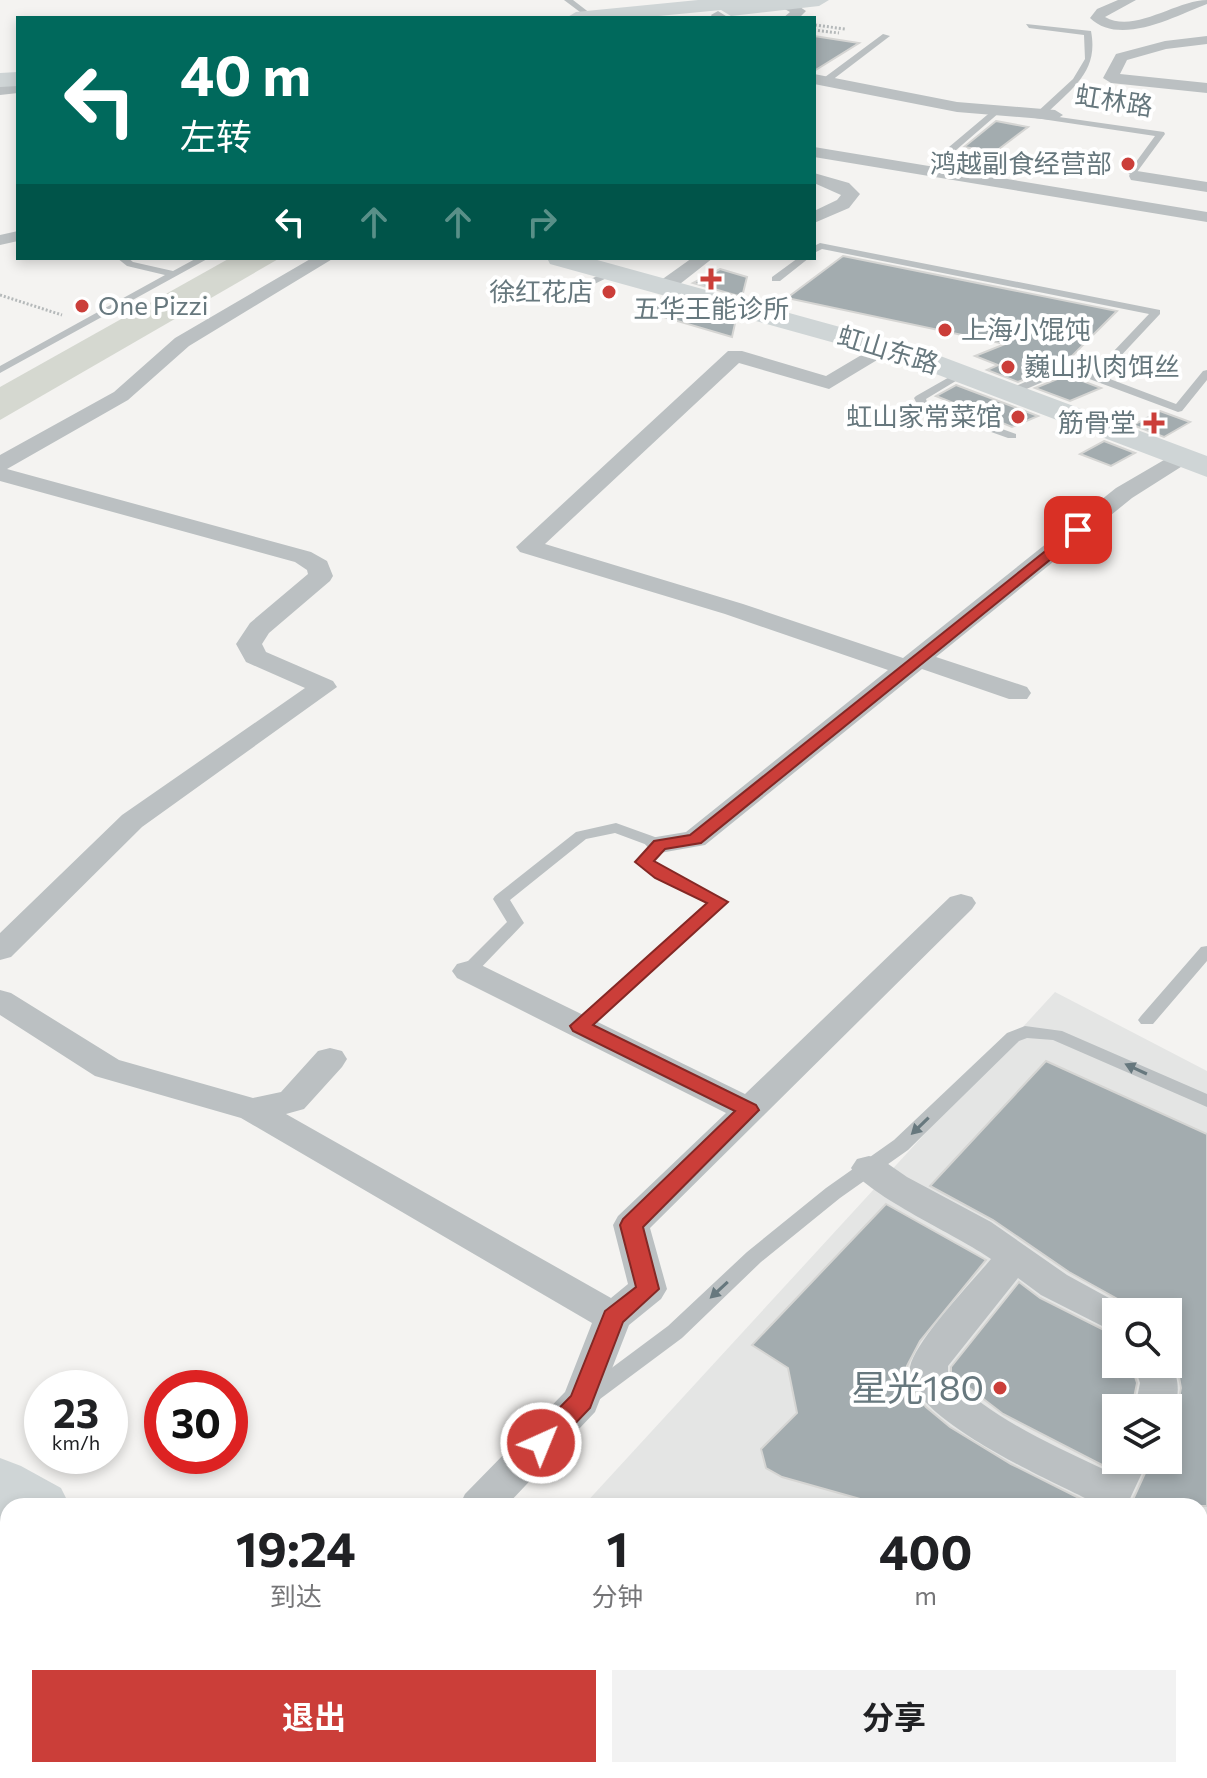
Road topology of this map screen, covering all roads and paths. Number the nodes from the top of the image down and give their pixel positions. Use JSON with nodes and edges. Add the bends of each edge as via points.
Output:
{"nodes":[{"id":1,"x":568,"y":0,"type":"edge"},
{"id":2,"x":819,"y":0,"type":"edge"},
{"id":3,"x":1129,"y":0,"type":"edge"},
{"id":4,"x":1204,"y":0,"type":"edge"},
{"id":5,"x":779,"y":7,"type":"edge"},
{"id":6,"x":718,"y":11,"type":"edge"},
{"id":7,"x":583,"y":16,"type":"edge"},
{"id":8,"x":626,"y":16,"type":"edge"},
{"id":9,"x":680,"y":16,"type":"edge"},
{"id":10,"x":1029,"y":26,"type":"dead end"},
{"id":11,"x":816,"y":27,"type":"edge"},
{"id":12,"x":816,"y":27,"type":"edge"},
{"id":13,"x":845,"y":29,"type":"dead end"},
{"id":14,"x":839,"y":33,"type":"dead end"},
{"id":15,"x":886,"y":36,"type":"dead end"},
{"id":16,"x":1207,"y":40,"type":"edge"},
{"id":17,"x":822,"y":83,"type":"edge"},
{"id":18,"x":1207,"y":88,"type":"edge"},
{"id":19,"x":996,"y":112,"type":"junction"},
{"id":20,"x":1042,"y":114,"type":"junction"},
{"id":21,"x":952,"y":149,"type":"dead end"},
{"id":22,"x":816,"y":152,"type":"edge"},
{"id":23,"x":890,"y":165,"type":"junction"},
{"id":24,"x":1137,"y":176,"type":"joint"},
{"id":25,"x":816,"y":178,"type":"edge"},
{"id":26,"x":855,"y":181,"type":"junction"},
{"id":27,"x":1207,"y":187,"type":"edge"},
{"id":28,"x":816,"y":217,"type":"edge"},
{"id":29,"x":1207,"y":217,"type":"edge"},
{"id":30,"x":816,"y":249,"type":"edge"},
{"id":31,"x":125,"y":260,"type":"edge"},
{"id":32,"x":200,"y":260,"type":"edge"},
{"id":33,"x":322,"y":260,"type":"edge"},
{"id":34,"x":567,"y":260,"type":"edge"},
{"id":35,"x":698,"y":260,"type":"edge"},
{"id":36,"x":801,"y":260,"type":"edge"},
{"id":37,"x":611,"y":272,"type":"junction"},
{"id":38,"x":172,"y":274,"type":"junction"},
{"id":39,"x":776,"y":279,"type":"dead end"},
{"id":40,"x":580,"y":287,"type":"dead end"},
{"id":41,"x":664,"y":287,"type":"junction"},
{"id":42,"x":0,"y":295,"type":"edge"},
{"id":43,"x":80,"y":325,"type":"junction"},
{"id":44,"x":885,"y":347,"type":"junction"},
{"id":45,"x":0,"y":370,"type":"edge"},
{"id":46,"x":964,"y":373,"type":"junction"},
{"id":47,"x":1207,"y":373,"type":"edge"},
{"id":48,"x":1095,"y":377,"type":"junction"},
{"id":49,"x":1011,"y":392,"type":"junction"},
{"id":50,"x":1012,"y":436,"type":"dead end"},
{"id":51,"x":1195,"y":462,"type":"edge"},
{"id":52,"x":0,"y":464,"type":"edge"},
{"id":53,"x":0,"y":474,"type":"edge"},
{"id":54,"x":911,"y":664,"type":"junction"},
{"id":55,"x":1018,"y":693,"type":"dead end"},
{"id":56,"x":660,"y":844,"type":"junction"},
{"id":57,"x":961,"y":903,"type":"dead end"},
{"id":58,"x":0,"y":950,"type":"edge"},
{"id":59,"x":1207,"y":951,"type":"edge"},
{"id":60,"x":468,"y":971,"type":"joint"},
{"id":61,"x":0,"y":1000,"type":"edge"},
{"id":62,"x":1147,"y":1020,"type":"dead end"},
{"id":63,"x":580,"y":1026,"type":"junction"},
{"id":64,"x":330,"y":1059,"type":"dead end"},
{"id":65,"x":1207,"y":1101,"type":"edge"},
{"id":66,"x":253,"y":1110,"type":"junction"},
{"id":67,"x":749,"y":1110,"type":"junction"},
{"id":68,"x":869,"y":1168,"type":"junction"},
{"id":69,"x":1014,"y":1257,"type":"junction"},
{"id":70,"x":1102,"y":1311,"type":"edge"},
{"id":71,"x":613,"y":1317,"type":"junction"},
{"id":72,"x":581,"y":1401,"type":"junction"},
{"id":73,"x":0,"y":1483,"type":"edge"},
{"id":74,"x":1114,"y":1486,"type":"edge"},
{"id":75,"x":26,"y":1498,"type":"edge"},
{"id":76,"x":488,"y":1498,"type":"edge"}],
"edges":[{"from":1,"to":7,"type":"lane"},
{"from":2,"to":5,"type":"street"},
{"from":3,"to":4,"type":"street","via":[[1097,18],[1110,25],[1134,26]]},
{"from":5,"to":6,"type":"street"},
{"from":6,"to":8,"type":"street"},
{"from":6,"to":9,"type":"street"},
{"from":10,"to":20,"type":"lane","via":[[1088,33],[1089,59]]},
{"from":11,"to":13,"type":"path"},
{"from":12,"to":14,"type":"path"},
{"from":15,"to":17,"type":"lane"},
{"from":16,"to":18,"type":"street","via":[[1121,57],[1111,78]]},
{"from":17,"to":19,"type":"street","name":"虹林路"},
{"from":19,"to":20,"type":"street","name":"虹林路"},
{"from":19,"to":21,"type":"lane"},
{"from":20,"to":24,"type":"lane","name":"虹林路","via":[[1161,134],[1132,173]]},
{"from":22,"to":23,"type":"street"},
{"from":23,"to":26,"type":"street"},
{"from":23,"to":29,"type":"street","via":[[1118,197]]},
{"from":24,"to":27,"type":"street","name":"虹林路"},
{"from":25,"to":26,"type":"street"},
{"from":26,"to":28,"type":"street","via":[[847,201]]},
{"from":30,"to":48,"type":"lane","via":[[1156,312]]},
{"from":31,"to":38,"type":"lane"},
{"from":32,"to":38,"type":"lane"},
{"from":33,"to":52,"type":"street","via":[[182,342],[121,396]]},
{"from":34,"to":37,"type":"street","name":"虹山东路"},
{"from":35,"to":41,"type":"street"},
{"from":36,"to":39,"type":"lane"},
{"from":37,"to":40,"type":"lane"},
{"from":37,"to":41,"type":"street","name":"虹山东路"},
{"from":38,"to":43,"type":"lane"},
{"from":41,"to":44,"type":"street","name":"虹山东路"},
{"from":42,"to":43,"type":"path"},
{"from":43,"to":45,"type":"lane"},
{"from":44,"to":46,"type":"street","name":"虹山东路"},
{"from":44,"to":54,"type":"street","via":[[829,383],[735,355],[528,547]]},
{"from":46,"to":49,"type":"street","name":"虹山东路"},
{"from":46,"to":50,"type":"lane","via":[[920,398],[922,404]]},
{"from":47,"to":48,"type":"lane","via":[[1178,409]]},
{"from":48,"to":49,"type":"lane","via":[[1068,367]]},
{"from":49,"to":51,"type":"street","name":"虹山东路"},
{"from":51,"to":54,"type":"street","via":[[1124,493]]},
{"from":53,"to":58,"type":"street","via":[[303,557],[318,566],[321,576],[259,628],[249,644],[255,657],[324,687],[132,821]]},
{"from":54,"to":55,"type":"street"},
{"from":54,"to":56,"type":"street","via":[[695,839]]},
{"from":56,"to":60,"type":"lane","via":[[616,828],[581,835],[501,899],[516,923]]},
{"from":56,"to":63,"type":"lane","via":[[644,862],[719,902]]},
{"from":57,"to":67,"type":"street"},
{"from":59,"to":62,"type":"lane"},
{"from":60,"to":63,"type":"street"},
{"from":61,"to":66,"type":"street","via":[[107,1068]]},
{"from":63,"to":67,"type":"street"},
{"from":64,"to":66,"type":"street","via":[[292,1101]]},
{"from":65,"to":68,"type":"lane","one_way":true,"via":[[1085,1045],[1025,1032],[1013,1037],[901,1145]]},
{"from":66,"to":71,"type":"street"},
{"from":67,"to":71,"type":"street","via":[[631,1225],[648,1289]]},
{"from":68,"to":69,"type":"street"},
{"from":68,"to":72,"type":"lane","one_way":true,"via":[[754,1257],[675,1332]]},
{"from":69,"to":70,"type":"street"},
{"from":69,"to":74,"type":"street","via":[[936,1353],[929,1380],[954,1405],[1000,1434]]},
{"from":71,"to":72,"type":"street"},
{"from":72,"to":76,"type":"street"},
{"from":73,"to":75,"type":"street"}]}
